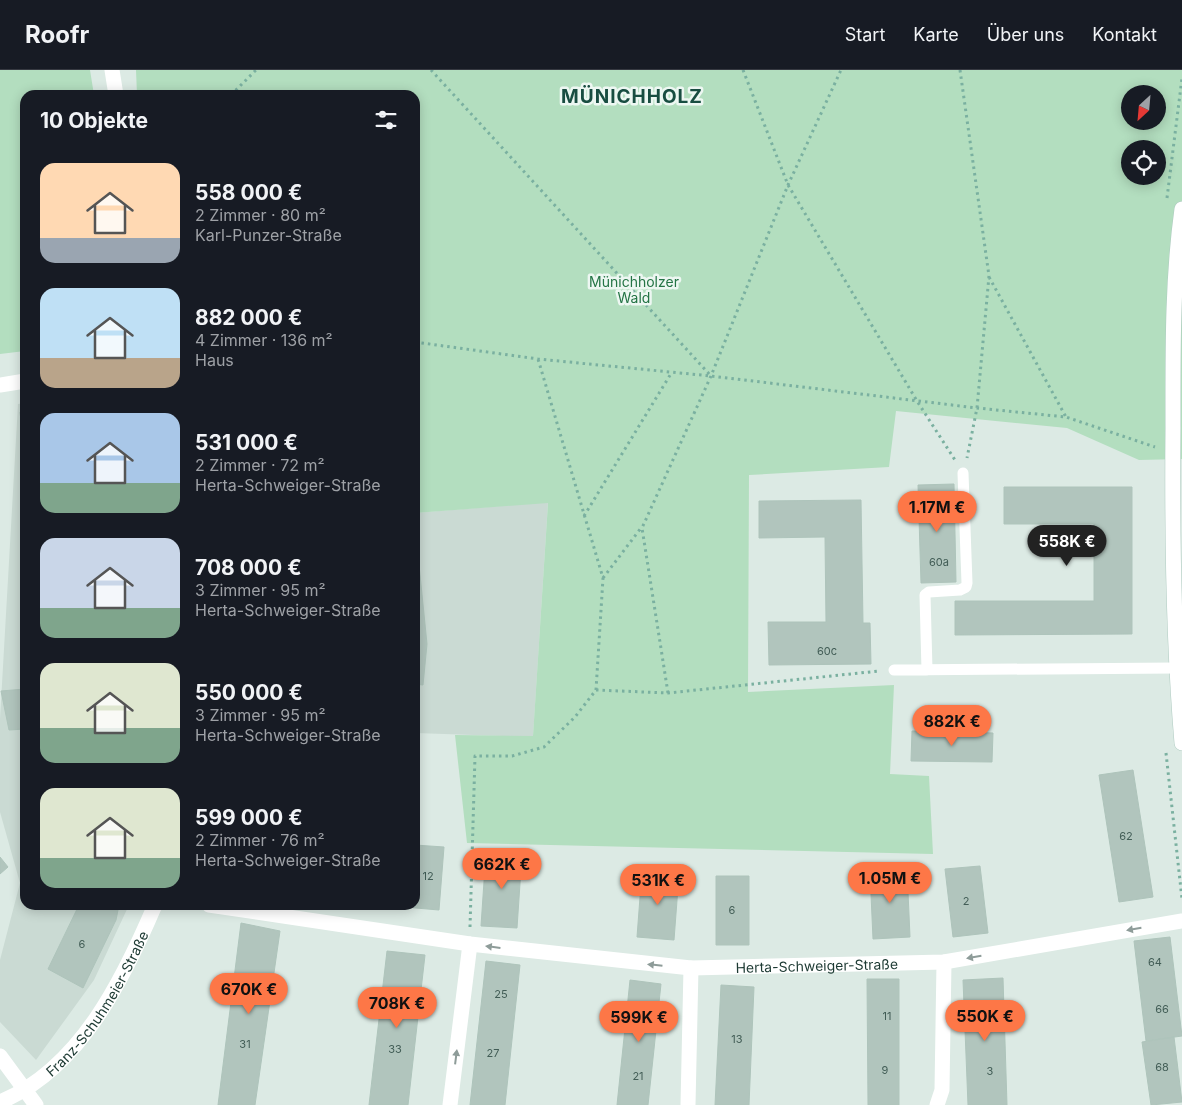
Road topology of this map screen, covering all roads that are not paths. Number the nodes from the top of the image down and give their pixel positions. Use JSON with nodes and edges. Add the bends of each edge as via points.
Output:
{"nodes":[{"id":1,"x":112,"y":70,"type":"edge"},
{"id":2,"x":115,"y":90,"type":"edge"},
{"id":3,"x":1182,"y":209,"type":"edge"},
{"id":4,"x":20,"y":382,"type":"edge"},
{"id":5,"x":0,"y":385,"type":"edge"},
{"id":6,"x":964,"y":473,"type":"road end"},
{"id":7,"x":1175,"y":668,"type":"junction"},
{"id":8,"x":894,"y":670,"type":"road end"},
{"id":9,"x":927,"y":670,"type":"junction"},
{"id":10,"x":1182,"y":743,"type":"edge"},
{"id":11,"x":154,"y":910,"type":"edge"},
{"id":12,"x":236,"y":910,"type":"edge"},
{"id":13,"x":1182,"y":921,"type":"edge"},
{"id":14,"x":470,"y":944,"type":"junction"},
{"id":15,"x":944,"y":962,"type":"junction"},
{"id":16,"x":691,"y":968,"type":"junction"},
{"id":17,"x":0,"y":1056,"type":"edge"},
{"id":18,"x":24,"y":1090,"type":"junction"},
{"id":19,"x":0,"y":1102,"type":"edge"},
{"id":20,"x":36,"y":1105,"type":"edge"},
{"id":21,"x":450,"y":1105,"type":"edge"},
{"id":22,"x":688,"y":1105,"type":"edge"},
{"id":23,"x":937,"y":1105,"type":"edge"}],
"edges":[{"from":1,"to":2,"type":"street"},
{"from":3,"to":7,"type":"street","via":[[1173,319]]},
{"from":4,"to":5,"type":"street"},
{"from":6,"to":9,"type":"lane","via":[[967,583],[960,590],[925,595]]},
{"from":7,"to":9,"type":"lane"},
{"from":7,"to":10,"type":"street"},
{"from":8,"to":9,"type":"lane"},
{"from":11,"to":18,"type":"street","name":"Franz-Schuhmeier-Straße","via":[[112,994],[85,1033],[53,1067]]},
{"from":12,"to":14,"type":"street","name":"Herta-Schweiger-Straße"},
{"from":13,"to":15,"type":"street","name":"Herta-Schweiger-Straße","one_way":true},
{"from":16,"to":14,"type":"street","name":"Herta-Schweiger-Straße","one_way":true},
{"from":21,"to":14,"type":"street","one_way":true},
{"from":15,"to":16,"type":"street","name":"Herta-Schweiger-Straße"},
{"from":15,"to":23,"type":"street","via":[[942,1090]]},
{"from":16,"to":22,"type":"street"},
{"from":17,"to":18,"type":"street"},
{"from":18,"to":19,"type":"street","name":"Franz-Schuhmeier-Straße"},
{"from":18,"to":20,"type":"street"}]}
